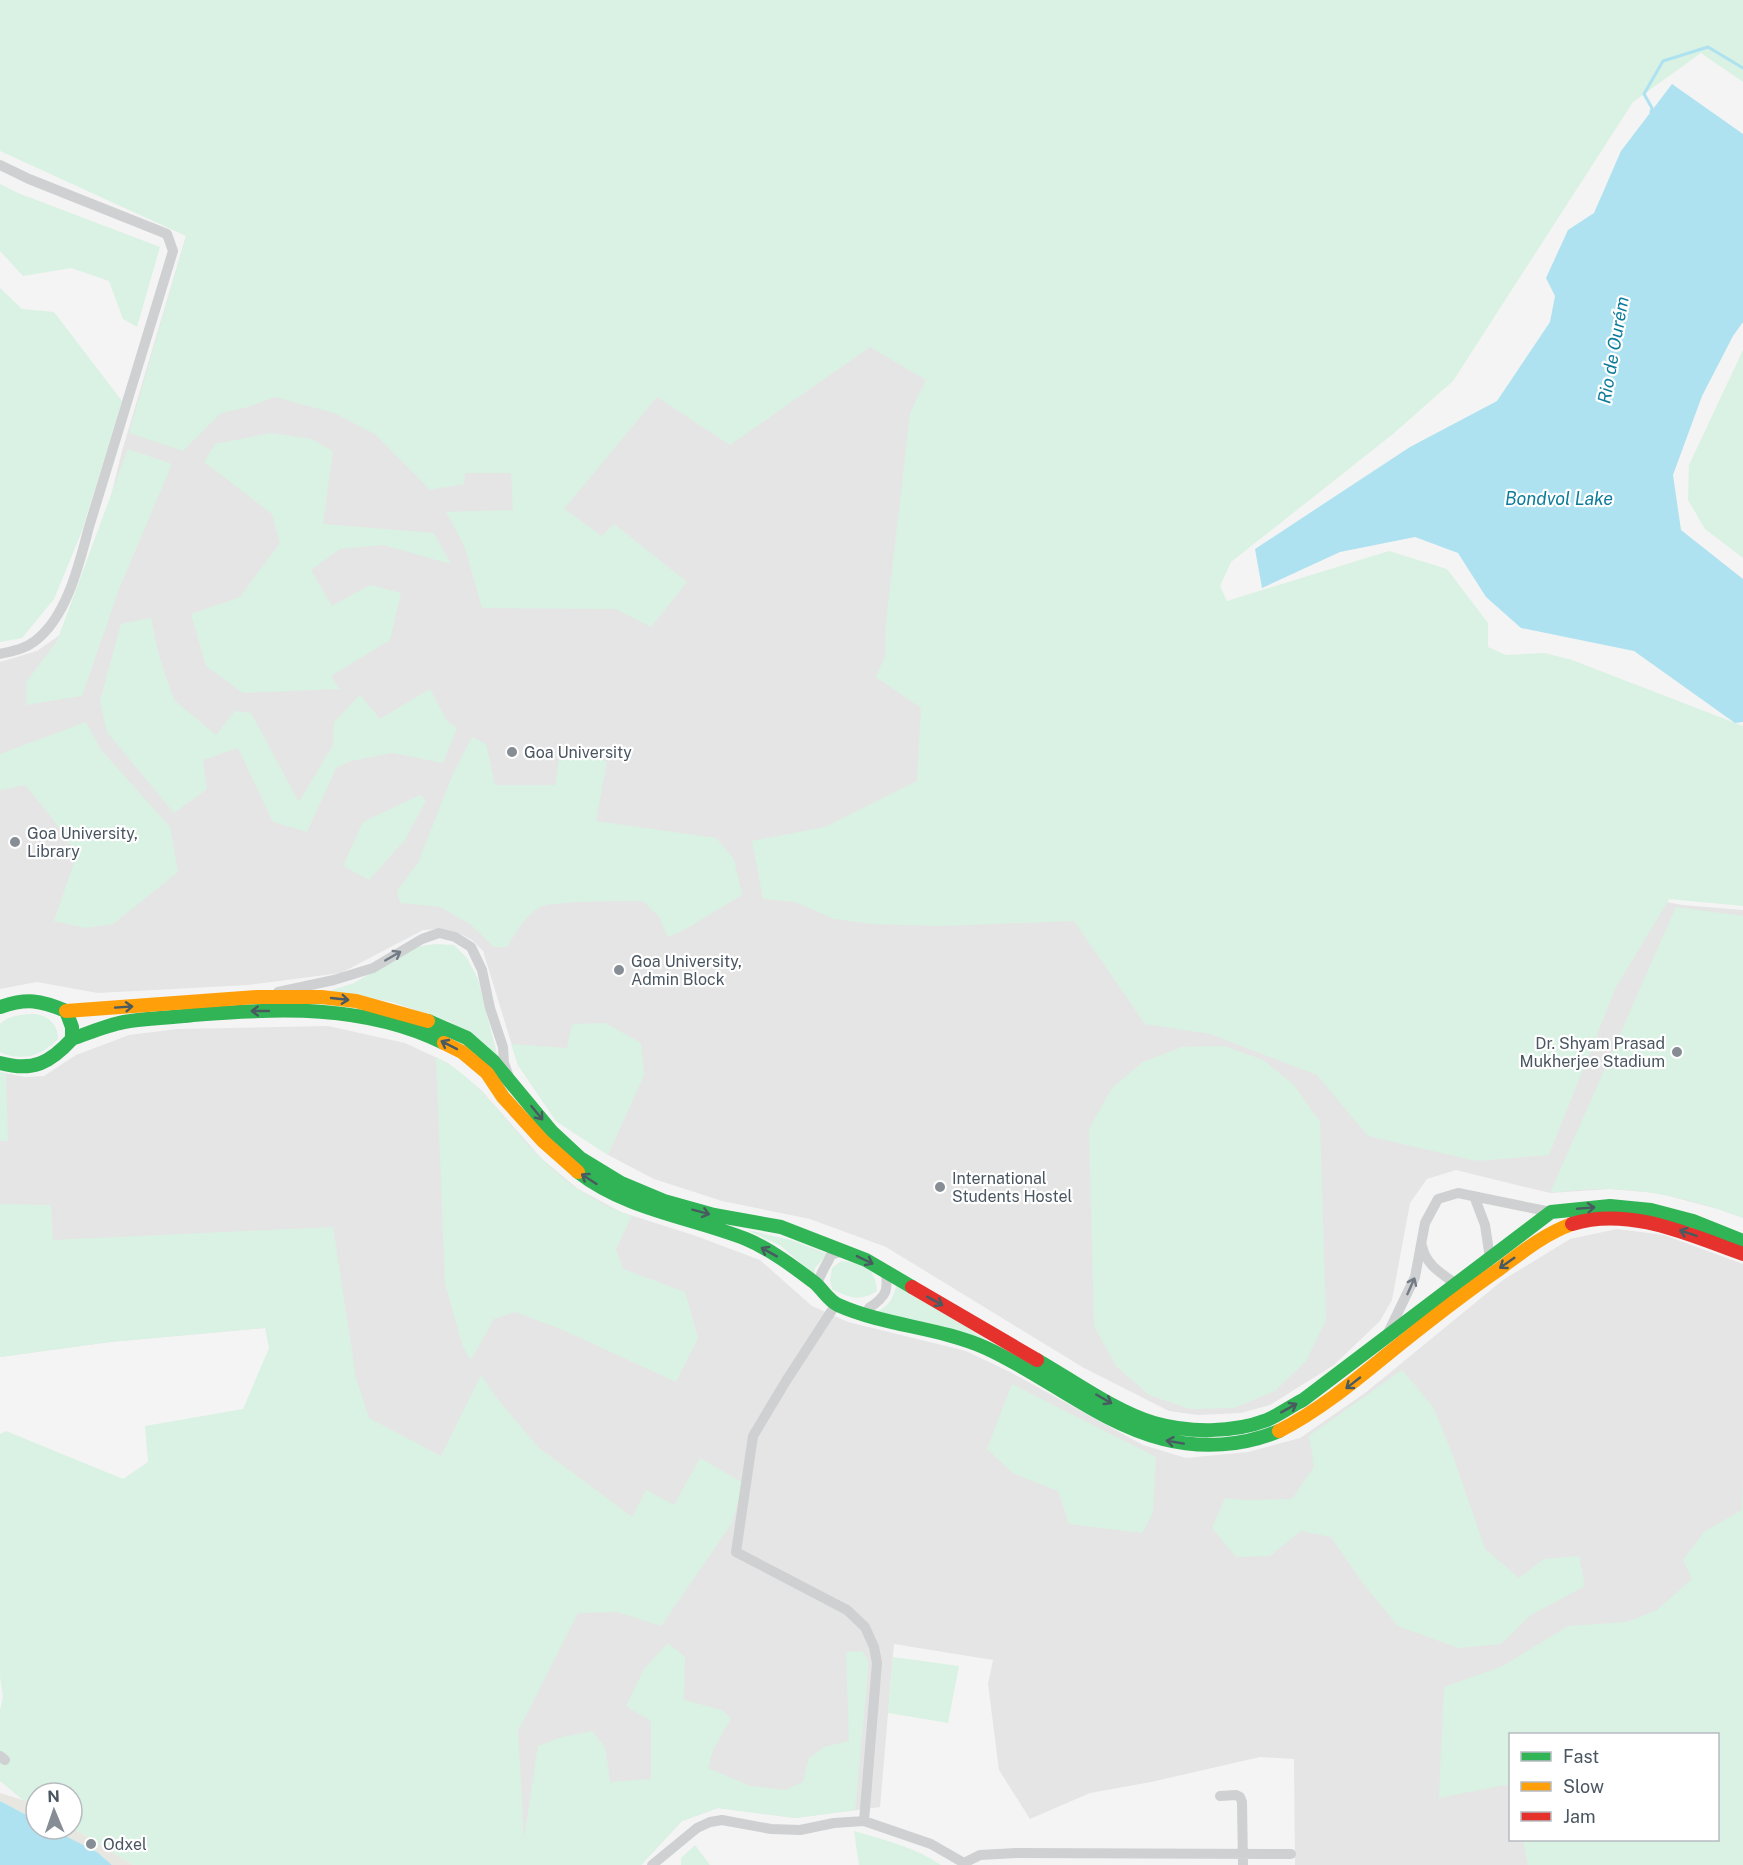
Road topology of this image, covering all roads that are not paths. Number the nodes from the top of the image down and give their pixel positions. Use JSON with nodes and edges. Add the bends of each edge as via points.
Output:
{"nodes":[{"id":1,"x":0,"y":165,"type":"edge"},
{"id":2,"x":0,"y":654,"type":"edge"},
{"id":3,"x":257,"y":997,"type":"junction"},
{"id":4,"x":0,"y":1007,"type":"edge"},
{"id":5,"x":66,"y":1011,"type":"junction"},
{"id":6,"x":72,"y":1038,"type":"junction"},
{"id":7,"x":0,"y":1063,"type":"edge"},
{"id":8,"x":510,"y":1081,"type":"junction"},
{"id":9,"x":1474,"y":1196,"type":"junction"},
{"id":10,"x":1551,"y":1212,"type":"junction"},
{"id":11,"x":1422,"y":1245,"type":"junction"},
{"id":12,"x":1741,"y":1247,"type":"edge"},
{"id":13,"x":845,"y":1250,"type":"junction"},
{"id":14,"x":1490,"y":1258,"type":"junction"},
{"id":15,"x":886,"y":1270,"type":"junction"},
{"id":16,"x":1456,"y":1284,"type":"junction"},
{"id":17,"x":817,"y":1285,"type":"junction"},
{"id":18,"x":836,"y":1304,"type":"junction"},
{"id":19,"x":869,"y":1308,"type":"joint"},
{"id":20,"x":851,"y":1309,"type":"junction"},
{"id":21,"x":1392,"y":1339,"type":"junction"},
{"id":22,"x":1220,"y":1796,"type":"dead end"},
{"id":23,"x":864,"y":1821,"type":"junction"},
{"id":24,"x":1243,"y":1853,"type":"junction"},
{"id":25,"x":1291,"y":1854,"type":"dead end"},
{"id":26,"x":964,"y":1864,"type":"edge"},
{"id":27,"x":652,"y":1865,"type":"edge"},
{"id":28,"x":1243,"y":1865,"type":"edge"}],
"edges":[{"from":1,"to":2,"type":"street","via":[[167,234],[173,250],[68,597],[35,642]]},
{"from":5,"to":3,"type":"main road","one_way":true},
{"from":3,"to":8,"type":"main road","one_way":true,"via":[[356,1001],[430,1021],[467,1038]]},
{"from":3,"to":8,"type":"street","one_way":true,"via":[[373,968],[438,933],[455,937],[471,947],[482,970]]},
{"from":4,"to":5,"type":"main road","via":[[20,999],[40,1001]]},
{"from":5,"to":6,"type":"main road"},
{"from":6,"to":7,"type":"main road","via":[[56,1056],[42,1064],[13,1067]]},
{"from":17,"to":6,"type":"main road","one_way":true,"via":[[748,1240],[660,1213],[591,1181],[543,1141],[487,1073],[462,1052],[391,1022],[320,1011],[251,1011],[123,1022]]},
{"from":8,"to":13,"type":"main road","one_way":true,"via":[[566,1145],[621,1183],[664,1202],[781,1227]]},
{"from":9,"to":10,"type":"street"},
{"from":9,"to":11,"type":"street","via":[[1458,1193],[1438,1199],[1425,1224]]},
{"from":9,"to":14,"type":"street","via":[[1485,1225]]},
{"from":10,"to":12,"type":"main road","one_way":true,"via":[[1610,1206],[1651,1210],[1693,1221]]},
{"from":10,"to":14,"type":"main road"},
{"from":11,"to":16,"type":"street","via":[[1430,1265]]},
{"from":21,"to":11,"type":"street","one_way":true,"via":[[1415,1277]]},
{"from":12,"to":21,"type":"main road","one_way":true,"via":[[1649,1222],[1588,1220],[1561,1229],[1532,1246]]},
{"from":13,"to":15,"type":"main road","one_way":true},
{"from":13,"to":17,"type":"street","via":[[831,1255]]},
{"from":14,"to":16,"type":"main road"},
{"from":15,"to":19,"type":"street","via":[[885,1296]]},
{"from":15,"to":21,"type":"main road","one_way":true,"via":[[1122,1409],[1154,1423],[1194,1430],[1232,1429],[1267,1420]]},
{"from":16,"to":21,"type":"main road"},
{"from":17,"to":18,"type":"main road"},
{"from":18,"to":20,"type":"main road"},
{"from":18,"to":23,"type":"street","via":[[753,1436],[736,1552],[847,1611],[865,1627],[877,1663]]},
{"from":19,"to":20,"type":"main road"},
{"from":21,"to":20,"type":"main road","one_way":true,"via":[[1312,1413],[1273,1435],[1234,1444],[1193,1446],[1149,1438],[1115,1422],[991,1350]]},
{"from":22,"to":24,"type":"street","via":[[1240,1797]]},
{"from":23,"to":26,"type":"street","via":[[931,1844]]},
{"from":23,"to":27,"type":"street","via":[[800,1830],[710,1822]]},
{"from":24,"to":25,"type":"street"},
{"from":24,"to":26,"type":"street","via":[[1016,1853],[980,1855]]},
{"from":24,"to":28,"type":"street"}]}
